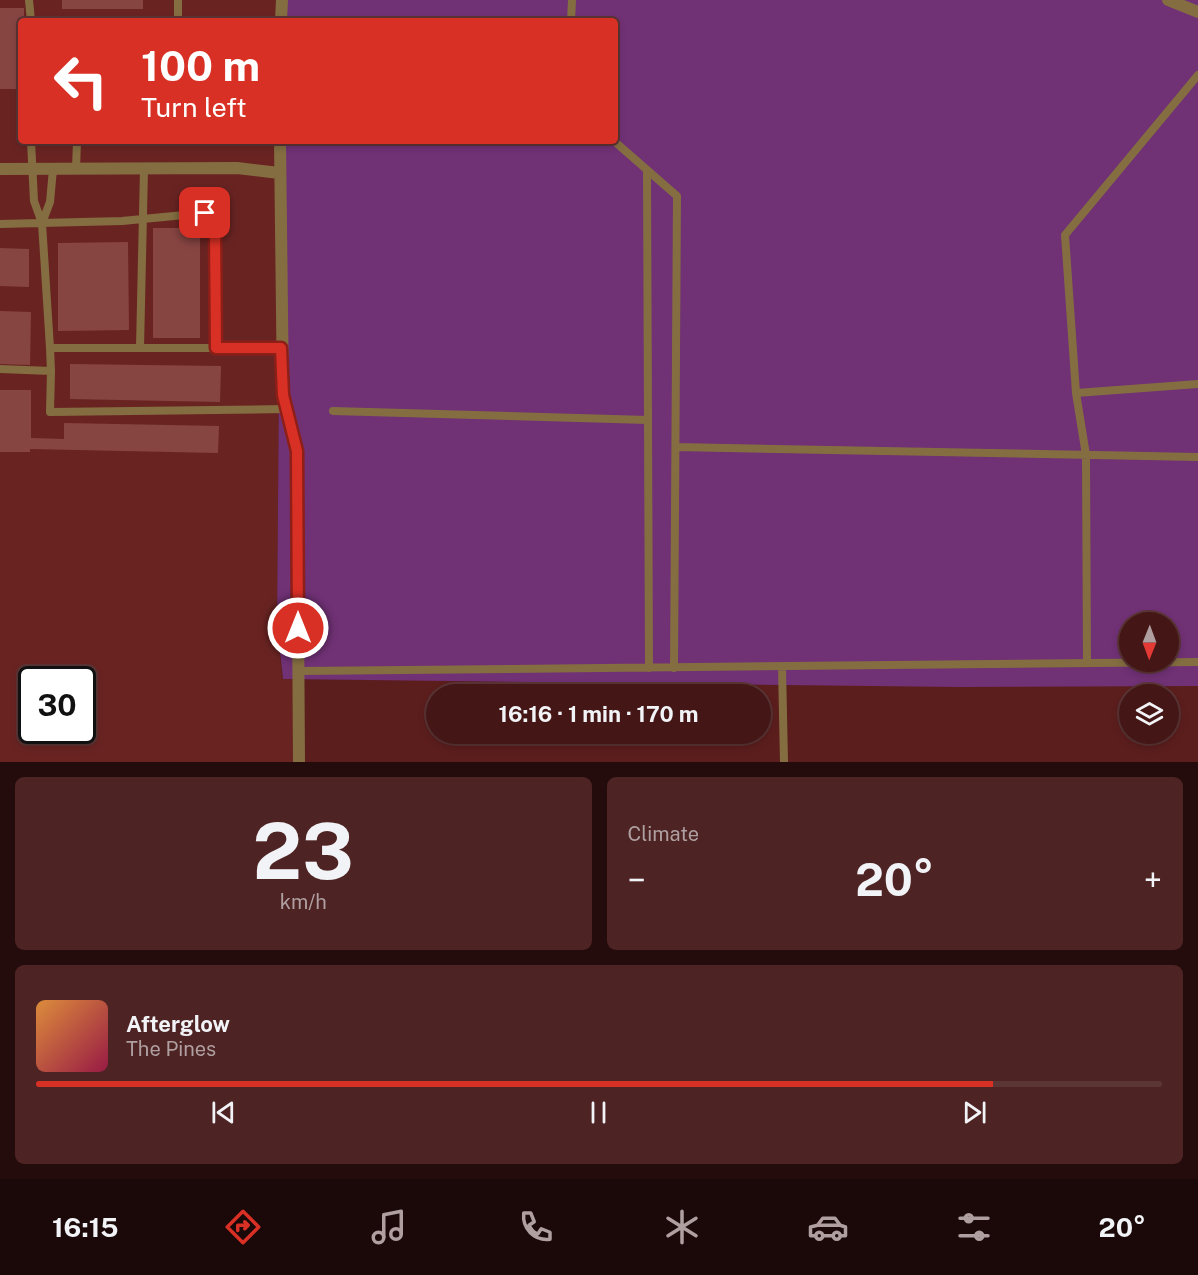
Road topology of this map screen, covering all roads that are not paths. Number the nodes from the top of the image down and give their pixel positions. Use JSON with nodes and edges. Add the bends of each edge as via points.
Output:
{"nodes":[{"id":1,"x":29,"y":0,"type":"edge"},
{"id":2,"x":178,"y":0,"type":"edge"},
{"id":3,"x":282,"y":0,"type":"edge"},
{"id":4,"x":572,"y":0,"type":"edge"},
{"id":5,"x":1168,"y":0,"type":"edge"},
{"id":6,"x":1198,"y":12,"type":"edge"},
{"id":7,"x":31,"y":18,"type":"edge"},
{"id":8,"x":178,"y":18,"type":"edge"},
{"id":9,"x":281,"y":18,"type":"edge"},
{"id":10,"x":571,"y":18,"type":"edge"},
{"id":11,"x":1198,"y":75,"type":"edge"},
{"id":12,"x":30,"y":144,"type":"edge"},
{"id":13,"x":77,"y":144,"type":"edge"},
{"id":14,"x":280,"y":144,"type":"edge"},
{"id":15,"x":617,"y":144,"type":"edge"},
{"id":16,"x":0,"y":169,"type":"edge"},
{"id":17,"x":33,"y":169,"type":"junction"},
{"id":18,"x":53,"y":169,"type":"junction"},
{"id":19,"x":76,"y":169,"type":"junction"},
{"id":20,"x":144,"y":169,"type":"junction"},
{"id":21,"x":647,"y":170,"type":"junction"},
{"id":22,"x":279,"y":173,"type":"junction"},
{"id":23,"x":143,"y":219,"type":"junction"},
{"id":24,"x":42,"y":223,"type":"junction"},
{"id":25,"x":0,"y":224,"type":"edge"},
{"id":26,"x":50,"y":348,"type":"junction"},
{"id":27,"x":140,"y":348,"type":"junction"},
{"id":28,"x":216,"y":348,"type":"junction"},
{"id":29,"x":281,"y":348,"type":"junction"},
{"id":30,"x":0,"y":369,"type":"edge"},
{"id":31,"x":51,"y":370,"type":"junction"},
{"id":32,"x":1198,"y":384,"type":"edge"},
{"id":33,"x":1076,"y":393,"type":"junction"},
{"id":34,"x":286,"y":409,"type":"junction"},
{"id":35,"x":333,"y":411,"type":"dead end"},
{"id":36,"x":648,"y":420,"type":"junction"},
{"id":37,"x":676,"y":447,"type":"junction"},
{"id":38,"x":1086,"y":455,"type":"junction"},
{"id":39,"x":1198,"y":457,"type":"edge"},
{"id":40,"x":1198,"y":662,"type":"edge"},
{"id":41,"x":1087,"y":663,"type":"junction"},
{"id":42,"x":782,"y":667,"type":"junction"},
{"id":43,"x":649,"y":668,"type":"junction"},
{"id":44,"x":674,"y":668,"type":"junction"},
{"id":45,"x":298,"y":671,"type":"junction"},
{"id":46,"x":299,"y":762,"type":"edge"},
{"id":47,"x":784,"y":762,"type":"edge"}],
"edges":[{"from":1,"to":7,"type":"lane"},
{"from":2,"to":8,"type":"lane"},
{"from":3,"to":9,"type":"street"},
{"from":4,"to":10,"type":"lane"},
{"from":5,"to":6,"type":"street"},
{"from":11,"to":33,"type":"lane","via":[[1065,235]]},
{"from":12,"to":17,"type":"lane"},
{"from":13,"to":19,"type":"lane"},
{"from":14,"to":22,"type":"street"},
{"from":15,"to":21,"type":"lane"},
{"from":16,"to":17,"type":"street"},
{"from":17,"to":18,"type":"street"},
{"from":17,"to":24,"type":"lane","via":[[34,201]]},
{"from":18,"to":19,"type":"street"},
{"from":18,"to":24,"type":"lane","via":[[50,202]]},
{"from":19,"to":20,"type":"street"},
{"from":20,"to":22,"type":"street","via":[[237,168]]},
{"from":20,"to":23,"type":"lane"},
{"from":21,"to":36,"type":"lane"},
{"from":21,"to":37,"type":"lane","via":[[678,196]]},
{"from":22,"to":29,"type":"street"},
{"from":23,"to":24,"type":"lane"},
{"from":23,"to":27,"type":"lane"},
{"from":23,"to":28,"type":"lane","via":[[205,213],[212,219]]},
{"from":24,"to":25,"type":"lane"},
{"from":24,"to":26,"type":"lane"},
{"from":26,"to":27,"type":"lane"},
{"from":26,"to":31,"type":"lane"},
{"from":27,"to":28,"type":"lane"},
{"from":28,"to":29,"type":"lane"},
{"from":29,"to":34,"type":"street"},
{"from":30,"to":31,"type":"lane"},
{"from":31,"to":34,"type":"lane","via":[[51,412]]},
{"from":32,"to":33,"type":"lane"},
{"from":33,"to":38,"type":"lane"},
{"from":34,"to":45,"type":"street","via":[[297,451]]},
{"from":35,"to":36,"type":"lane"},
{"from":36,"to":43,"type":"lane"},
{"from":37,"to":38,"type":"lane"},
{"from":37,"to":44,"type":"lane"},
{"from":38,"to":39,"type":"lane"},
{"from":38,"to":41,"type":"lane"},
{"from":40,"to":41,"type":"lane"},
{"from":41,"to":42,"type":"lane"},
{"from":42,"to":44,"type":"lane"},
{"from":42,"to":47,"type":"lane"},
{"from":43,"to":44,"type":"lane"},
{"from":43,"to":45,"type":"lane"},
{"from":45,"to":46,"type":"street"}]}
